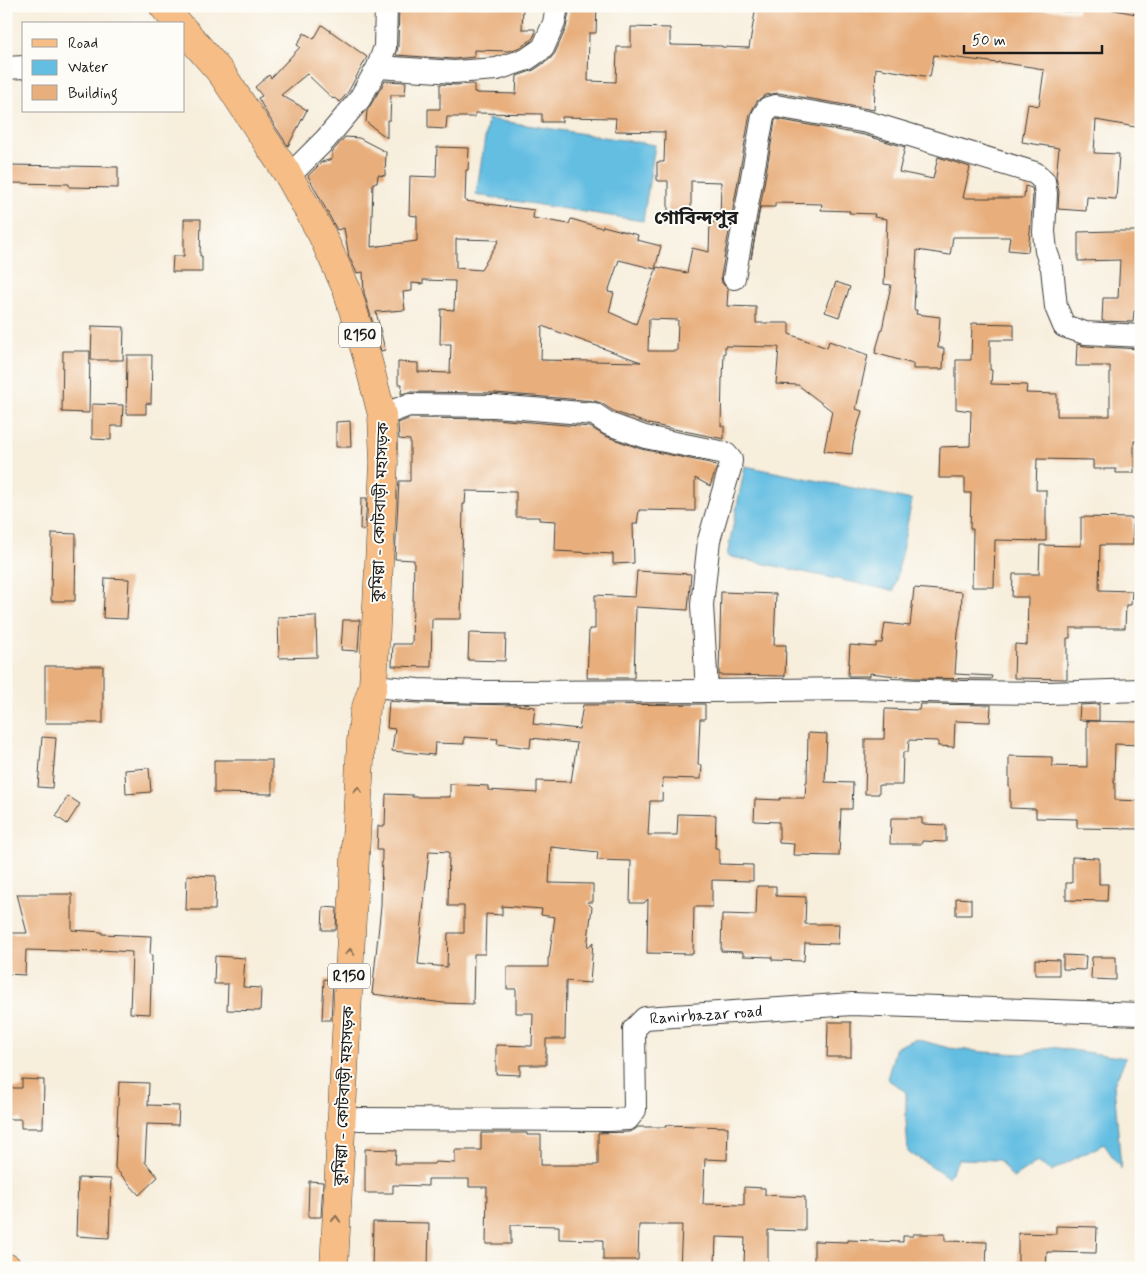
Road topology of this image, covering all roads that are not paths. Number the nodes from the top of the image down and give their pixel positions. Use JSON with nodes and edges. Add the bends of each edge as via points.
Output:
{"nodes":[{"id":1,"x":163,"y":6,"type":"edge"},
{"id":2,"x":386,"y":6,"type":"edge"},
{"id":3,"x":557,"y":6,"type":"edge"},
{"id":4,"x":176,"y":22,"type":"edge"},
{"id":5,"x":185,"y":32,"type":"edge"},
{"id":6,"x":193,"y":52,"type":"edge"},
{"id":7,"x":22,"y":67,"type":"edge"},
{"id":8,"x":378,"y":67,"type":"junction"},
{"id":9,"x":6,"y":68,"type":"edge"},
{"id":10,"x":289,"y":176,"type":"junction"},
{"id":11,"x":734,"y":278,"type":"dead end"},
{"id":12,"x":1141,"y":336,"type":"edge"},
{"id":13,"x":382,"y":415,"type":"junction"},
{"id":14,"x":372,"y":686,"type":"junction"},
{"id":15,"x":1141,"y":690,"type":"edge"},
{"id":16,"x":707,"y":691,"type":"junction"},
{"id":17,"x":1141,"y":1014,"type":"edge"},
{"id":18,"x":352,"y":1083,"type":"junction"},
{"id":19,"x":360,"y":1120,"type":"junction"},
{"id":20,"x":334,"y":1268,"type":"edge"},
{"id":21,"x":353,"y":1268,"type":"edge"}],
"edges":[{"from":1,"to":4,"type":"main road"},
{"from":2,"to":8,"type":"street","via":[[385,47]]},
{"from":3,"to":8,"type":"street","via":[[554,23],[543,48],[527,59],[497,69],[454,72]]},
{"from":5,"to":6,"type":"main road","name":"কুমিল্লা - কোটবাড়ী মহাসড়ক","number":"R150"},
{"from":6,"to":10,"type":"main road","name":"কুমিল্লা - কোটবাড়ী মহাসড়ক","number":"R150","via":[[222,74]]},
{"from":7,"to":9,"type":"street"},
{"from":8,"to":10,"type":"street","via":[[359,100]]},
{"from":10,"to":13,"type":"main road","name":"কুমিল্লা - কোটবাড়ী মহাসড়ক","number":"R150","via":[[322,235],[347,290]]},
{"from":11,"to":12,"type":"street","via":[[763,116],[768,108],[776,106],[867,122],[1034,173],[1044,180],[1046,250],[1052,268],[1056,306],[1064,326],[1085,333]]},
{"from":13,"to":14,"type":"main road","name":"কুমিল্লা - কোটবাড়ী মহাসড়ক","number":"R150","via":[[384,462]]},
{"from":13,"to":16,"type":"street","via":[[409,405],[494,406],[594,414],[608,424],[645,437],[724,453],[731,460],[730,468],[709,540],[702,605]]},
{"from":14,"to":16,"type":"street","via":[[482,692]]},
{"from":14,"to":18,"type":"main road","name":"কুমিল্লা - কোটবাড়ী মহাসড়ক","number":"R150","via":[[364,713],[361,741]]},
{"from":15,"to":16,"type":"street","via":[[1048,693],[853,689]]},
{"from":17,"to":19,"type":"street","name":"Ranirbazar road","via":[[852,1004],[645,1018],[634,1029],[635,1110],[628,1119]]},
{"from":18,"to":19,"type":"main road","name":"কুমিল্লা - কোটবাড়ী মহাসড়ক","number":"R150"},
{"from":20,"to":18,"type":"main road","name":"কুমিল্লা - কোটবাড়ী মহাসড়ক","number":"R150","one_way":true},
{"from":19,"to":21,"type":"main road","name":"কুমিল্লা - কোটবাড়ী মহাসড়ক","number":"R150"}]}
